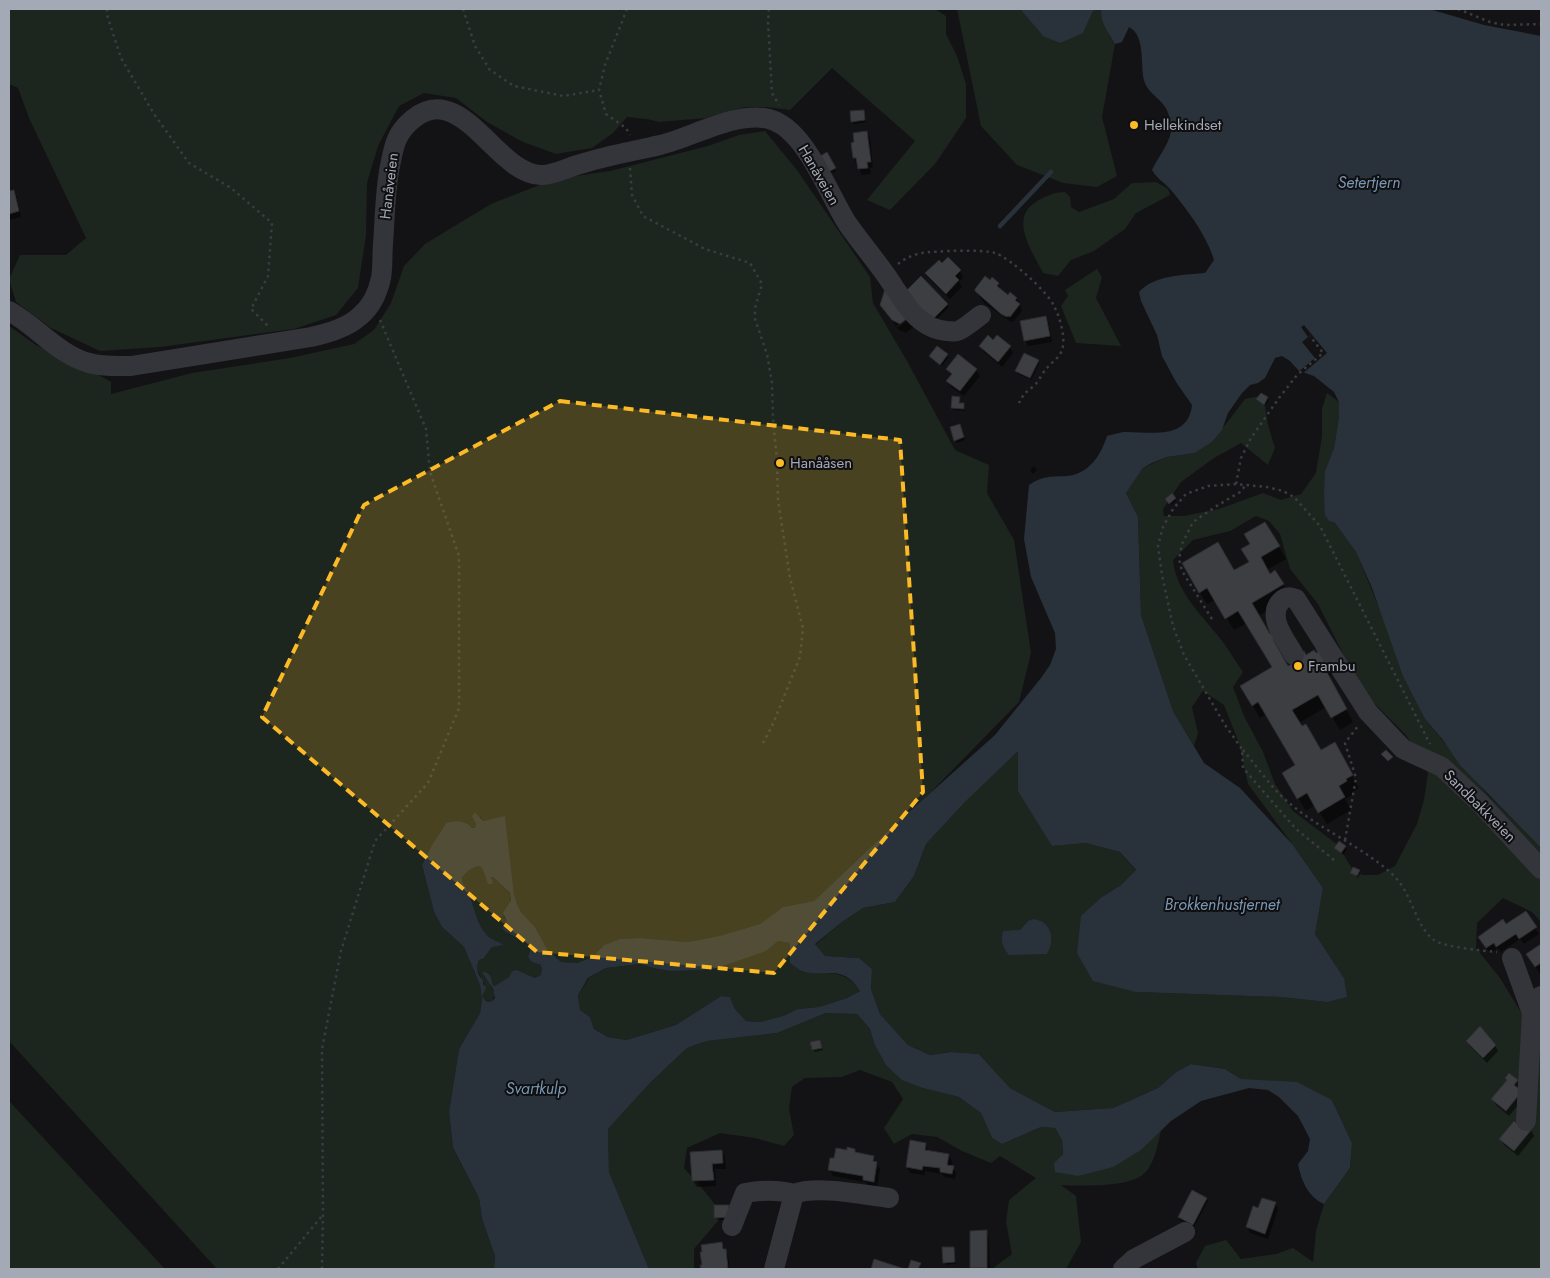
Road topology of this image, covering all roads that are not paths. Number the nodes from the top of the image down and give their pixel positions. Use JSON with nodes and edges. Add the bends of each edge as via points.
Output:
{"nodes":[{"id":1,"x":9,"y":311,"type":"edge"},
{"id":2,"x":981,"y":315,"type":"dead end"},
{"id":3,"x":1294,"y":655,"type":"dead end"},
{"id":4,"x":1541,"y":869,"type":"edge"},
{"id":5,"x":1512,"y":958,"type":"road end"},
{"id":6,"x":1537,"y":1004,"type":"edge"},
{"id":7,"x":1526,"y":1121,"type":"dead end"},
{"id":8,"x":794,"y":1194,"type":"junction"},
{"id":9,"x":889,"y":1198,"type":"dead end"},
{"id":10,"x":732,"y":1226,"type":"dead end"},
{"id":11,"x":1186,"y":1232,"type":"dead end"},
{"id":12,"x":774,"y":1269,"type":"edge"},
{"id":13,"x":1123,"y":1269,"type":"edge"}],
"edges":[{"from":1,"to":2,"type":"street","name":"Hanåveien","via":[[66,354],[89,364],[108,366],[131,366],[283,342],[346,325],[361,316],[372,302],[381,277],[386,185],[395,142],[415,117],[428,110],[443,109],[465,120],[515,164],[540,175],[671,142],[742,119],[775,121],[803,145],[846,220],[922,322],[934,330],[957,332]]},
{"from":3,"to":4,"type":"street","name":"Sandbakkveien","via":[[1276,621],[1275,612],[1279,603],[1290,597],[1296,599],[1368,712],[1403,749],[1442,767]]},
{"from":5,"to":6,"type":"street"},
{"from":6,"to":7,"type":"street"},
{"from":8,"to":9,"type":"street","via":[[818,1190]]},
{"from":8,"to":10,"type":"street","via":[[782,1190],[745,1194]]},
{"from":8,"to":12,"type":"street"},
{"from":11,"to":13,"type":"street","via":[[1134,1259]]}]}
